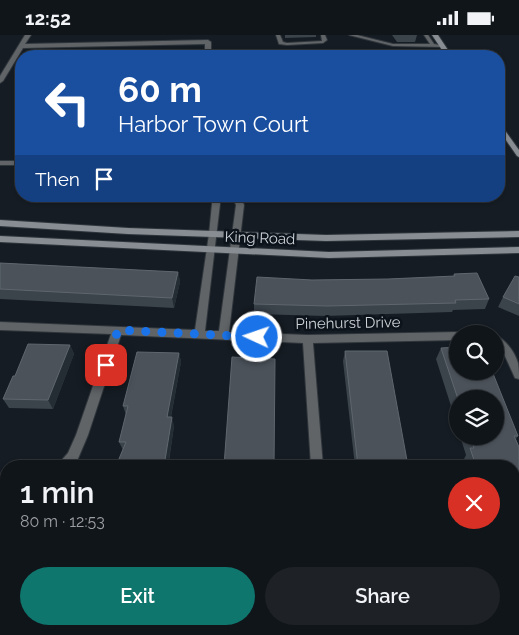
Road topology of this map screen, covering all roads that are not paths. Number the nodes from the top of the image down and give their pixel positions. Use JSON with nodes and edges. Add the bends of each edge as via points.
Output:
{"nodes":[{"id":1,"x":28,"y":35,"type":"edge"},
{"id":2,"x":278,"y":35,"type":"edge"},
{"id":3,"x":323,"y":35,"type":"edge"},
{"id":4,"x":351,"y":35,"type":"edge"},
{"id":5,"x":426,"y":35,"type":"edge"},
{"id":6,"x":435,"y":35,"type":"edge"},
{"id":7,"x":21,"y":46,"type":"junction"},
{"id":8,"x":433,"y":46,"type":"junction"},
{"id":9,"x":443,"y":46,"type":"junction"},
{"id":10,"x":19,"y":50,"type":"edge"},
{"id":11,"x":208,"y":50,"type":"edge"},
{"id":12,"x":446,"y":50,"type":"edge"},
{"id":13,"x":15,"y":56,"type":"edge"},
{"id":14,"x":0,"y":81,"type":"edge"},
{"id":15,"x":505,"y":134,"type":"edge"},
{"id":16,"x":510,"y":140,"type":"junction"},
{"id":17,"x":519,"y":149,"type":"edge"},
{"id":18,"x":519,"y":155,"type":"edge"},
{"id":19,"x":0,"y":163,"type":"edge"},
{"id":20,"x":15,"y":163,"type":"edge"},
{"id":21,"x":216,"y":202,"type":"edge"},
{"id":22,"x":239,"y":202,"type":"edge"},
{"id":23,"x":0,"y":223,"type":"edge"},
{"id":24,"x":213,"y":234,"type":"junction"},
{"id":25,"x":519,"y":234,"type":"edge"},
{"id":26,"x":237,"y":236,"type":"junction"},
{"id":27,"x":0,"y":239,"type":"edge"},
{"id":28,"x":210,"y":250,"type":"junction"},
{"id":29,"x":519,"y":250,"type":"edge"},
{"id":30,"x":234,"y":251,"type":"junction"},
{"id":31,"x":0,"y":326,"type":"edge"},
{"id":32,"x":118,"y":330,"type":"junction"},
{"id":33,"x":199,"y":335,"type":"junction"},
{"id":34,"x":222,"y":336,"type":"junction"},
{"id":35,"x":449,"y":336,"type":"edge"},
{"id":36,"x":308,"y":339,"type":"junction"},
{"id":37,"x":504,"y":347,"type":"edge"},
{"id":38,"x":519,"y":375,"type":"edge"},
{"id":39,"x":70,"y":460,"type":"edge"},
{"id":40,"x":317,"y":460,"type":"edge"}],
"edges":[{"from":1,"to":7,"type":"street"},
{"from":2,"to":3,"type":"lane","via":[[281,43],[287,44],[321,43],[325,40]]},
{"from":4,"to":8,"type":"lane","via":[[393,45]]},
{"from":5,"to":8,"type":"lane"},
{"from":6,"to":9,"type":"street"},
{"from":7,"to":10,"type":"street"},
{"from":7,"to":11,"type":"street","via":[[208,42]]},
{"from":8,"to":9,"type":"lane"},
{"from":9,"to":12,"type":"street"},
{"from":13,"to":14,"type":"street"},
{"from":15,"to":16,"type":"street"},
{"from":16,"to":17,"type":"street"},
{"from":16,"to":18,"type":"street"},
{"from":19,"to":20,"type":"street"},
{"from":21,"to":24,"type":"street"},
{"from":22,"to":26,"type":"street"},
{"from":23,"to":24,"type":"street","name":"King Road"},
{"from":24,"to":26,"type":"street","name":"King Road"},
{"from":24,"to":28,"type":"street"},
{"from":25,"to":26,"type":"street","name":"King Road","via":[[326,238]]},
{"from":26,"to":30,"type":"street"},
{"from":27,"to":28,"type":"street","name":"King Road"},
{"from":28,"to":30,"type":"street","name":"King Road"},
{"from":28,"to":33,"type":"street"},
{"from":29,"to":30,"type":"street","name":"King Road","via":[[329,255]]},
{"from":30,"to":34,"type":"street"},
{"from":31,"to":32,"type":"street","name":"Pinehurst Drive"},
{"from":32,"to":33,"type":"street","name":"Pinehurst Drive"},
{"from":32,"to":39,"type":"street","via":[[82,435]]},
{"from":33,"to":34,"type":"street","name":"Pinehurst Drive"},
{"from":34,"to":36,"type":"street","name":"Pinehurst Drive"},
{"from":35,"to":36,"type":"street","name":"Pinehurst Drive"},
{"from":36,"to":40,"type":"street"},
{"from":37,"to":38,"type":"street"}]}
